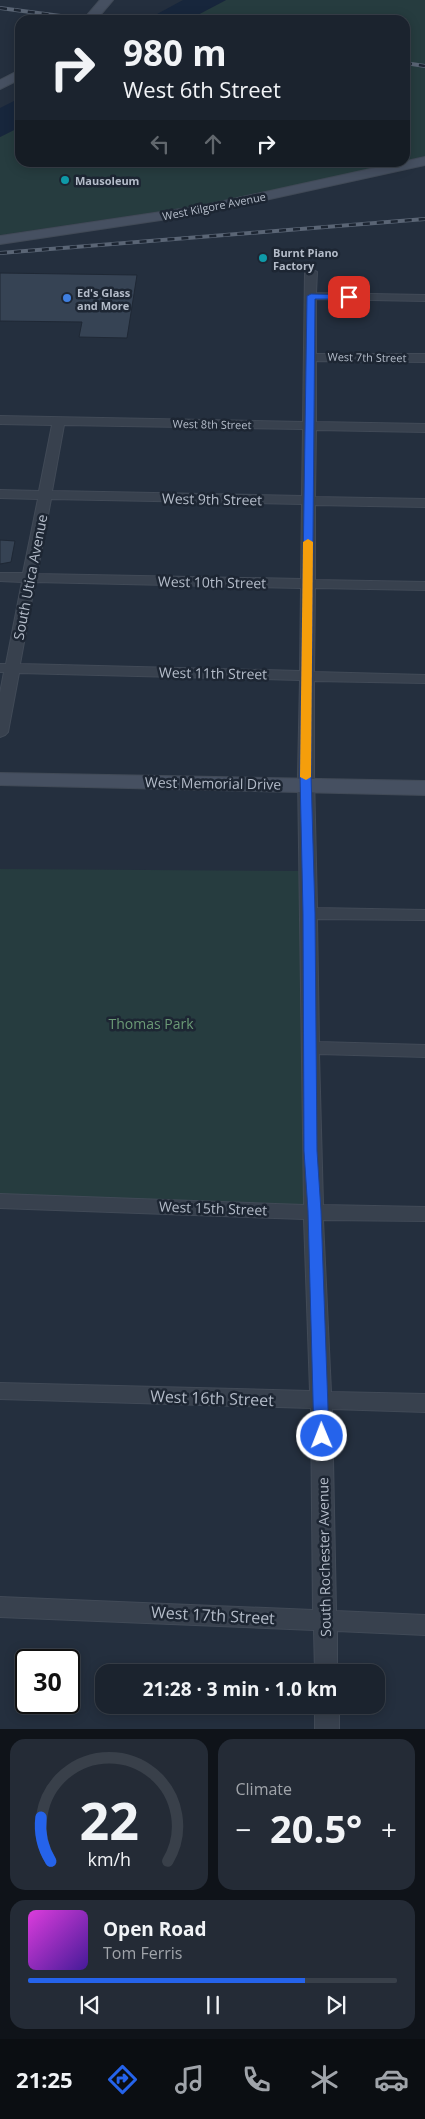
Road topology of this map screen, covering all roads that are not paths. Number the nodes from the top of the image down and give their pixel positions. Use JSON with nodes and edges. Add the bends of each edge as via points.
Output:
{"nodes":[{"id":1,"x":107,"y":0,"type":"edge"},
{"id":2,"x":94,"y":15,"type":"edge"},
{"id":3,"x":15,"y":77,"type":"edge"},
{"id":4,"x":0,"y":86,"type":"edge"},
{"id":5,"x":425,"y":161,"type":"edge"},
{"id":6,"x":410,"y":164,"type":"edge"},
{"id":7,"x":398,"y":167,"type":"edge"},
{"id":8,"x":0,"y":240,"type":"edge"},
{"id":9,"x":311,"y":272,"type":"dead end"},
{"id":10,"x":311,"y":296,"type":"junction"},
{"id":11,"x":425,"y":298,"type":"edge"},
{"id":12,"x":310,"y":357,"type":"junction"},
{"id":13,"x":425,"y":358,"type":"edge"},
{"id":14,"x":0,"y":420,"type":"edge"},
{"id":15,"x":59,"y":421,"type":"junction"},
{"id":16,"x":309,"y":426,"type":"junction"},
{"id":17,"x":425,"y":428,"type":"edge"},
{"id":18,"x":0,"y":494,"type":"edge"},
{"id":19,"x":46,"y":496,"type":"junction"},
{"id":20,"x":308,"y":501,"type":"junction"},
{"id":21,"x":425,"y":503,"type":"edge"},
{"id":22,"x":0,"y":577,"type":"edge"},
{"id":23,"x":30,"y":578,"type":"junction"},
{"id":24,"x":308,"y":584,"type":"junction"},
{"id":25,"x":425,"y":586,"type":"edge"},
{"id":26,"x":6,"y":668,"type":"edge"},
{"id":27,"x":307,"y":675,"type":"junction"},
{"id":28,"x":425,"y":679,"type":"edge"},
{"id":29,"x":0,"y":732,"type":"edge"},
{"id":30,"x":0,"y":779,"type":"edge"},
{"id":31,"x":306,"y":785,"type":"junction"},
{"id":32,"x":425,"y":788,"type":"edge"},
{"id":33,"x":309,"y":913,"type":"junction"},
{"id":34,"x":425,"y":915,"type":"edge"},
{"id":35,"x":311,"y":1048,"type":"junction"},
{"id":36,"x":425,"y":1051,"type":"edge"},
{"id":37,"x":0,"y":1201,"type":"edge"},
{"id":38,"x":315,"y":1211,"type":"junction"},
{"id":39,"x":425,"y":1214,"type":"edge"},
{"id":40,"x":0,"y":1391,"type":"edge"},
{"id":41,"x":321,"y":1401,"type":"junction"},
{"id":42,"x":425,"y":1403,"type":"edge"},
{"id":43,"x":0,"y":1607,"type":"edge"},
{"id":44,"x":326,"y":1621,"type":"junction"},
{"id":45,"x":425,"y":1625,"type":"edge"},
{"id":46,"x":326,"y":1664,"type":"edge"},
{"id":47,"x":327,"y":1714,"type":"edge"},
{"id":48,"x":327,"y":1729,"type":"edge"}],
"edges":[{"from":1,"to":2,"type":"main road"},
{"from":3,"to":4,"type":"main road"},
{"from":5,"to":6,"type":"main road","name":"West Kilgore Avenue"},
{"from":7,"to":8,"type":"main road","name":"West Kilgore Avenue","via":[[201,210]]},
{"from":9,"to":10,"type":"street","name":"South Rochester Avenue"},
{"from":10,"to":11,"type":"street"},
{"from":10,"to":12,"type":"street","name":"South Rochester Avenue"},
{"from":12,"to":13,"type":"street","name":"West 7th Street"},
{"from":12,"to":16,"type":"street","name":"South Rochester Avenue"},
{"from":14,"to":15,"type":"street","name":"West 8th Street"},
{"from":15,"to":16,"type":"street","name":"West 8th Street"},
{"from":15,"to":19,"type":"street","name":"South Utica Avenue"},
{"from":16,"to":17,"type":"street","name":"West 8th Street"},
{"from":16,"to":20,"type":"street","name":"South Rochester Avenue"},
{"from":18,"to":19,"type":"street","name":"West 9th Street"},
{"from":19,"to":20,"type":"street","name":"West 9th Street"},
{"from":19,"to":23,"type":"street","name":"South Utica Avenue"},
{"from":20,"to":21,"type":"street","name":"West 9th Street"},
{"from":20,"to":24,"type":"street","name":"South Rochester Avenue"},
{"from":22,"to":23,"type":"street","name":"West 10th Street"},
{"from":23,"to":24,"type":"street","name":"West 10th Street"},
{"from":23,"to":26,"type":"street","name":"South Utica Avenue"},
{"from":24,"to":25,"type":"street","name":"West 10th Street"},
{"from":24,"to":27,"type":"street","name":"South Rochester Avenue"},
{"from":26,"to":27,"type":"street","name":"West 11th Street"},
{"from":26,"to":29,"type":"street","name":"South Utica Avenue"},
{"from":27,"to":28,"type":"street","name":"West 11th Street"},
{"from":27,"to":31,"type":"street","name":"South Rochester Avenue"},
{"from":30,"to":31,"type":"main road","name":"West Memorial Drive"},
{"from":31,"to":32,"type":"main road","name":"West Memorial Drive"},
{"from":31,"to":33,"type":"street","name":"South Rochester Avenue"},
{"from":33,"to":34,"type":"street"},
{"from":33,"to":35,"type":"street","name":"South Rochester Avenue"},
{"from":35,"to":36,"type":"street"},
{"from":35,"to":38,"type":"street","name":"South Rochester Avenue","via":[[311,1151]]},
{"from":37,"to":38,"type":"street","name":"West 15th Street"},
{"from":38,"to":39,"type":"street","name":"West 15th Street"},
{"from":38,"to":41,"type":"street","name":"South Rochester Avenue"},
{"from":40,"to":41,"type":"street","name":"West 16th Street"},
{"from":41,"to":42,"type":"street","name":"West 16th Street"},
{"from":41,"to":44,"type":"street","name":"South Rochester Avenue"},
{"from":43,"to":44,"type":"street","name":"West 17th Street"},
{"from":44,"to":45,"type":"street","name":"West 17th Street"},
{"from":44,"to":46,"type":"street","name":"South Rochester Avenue"},
{"from":47,"to":48,"type":"street"}]}
